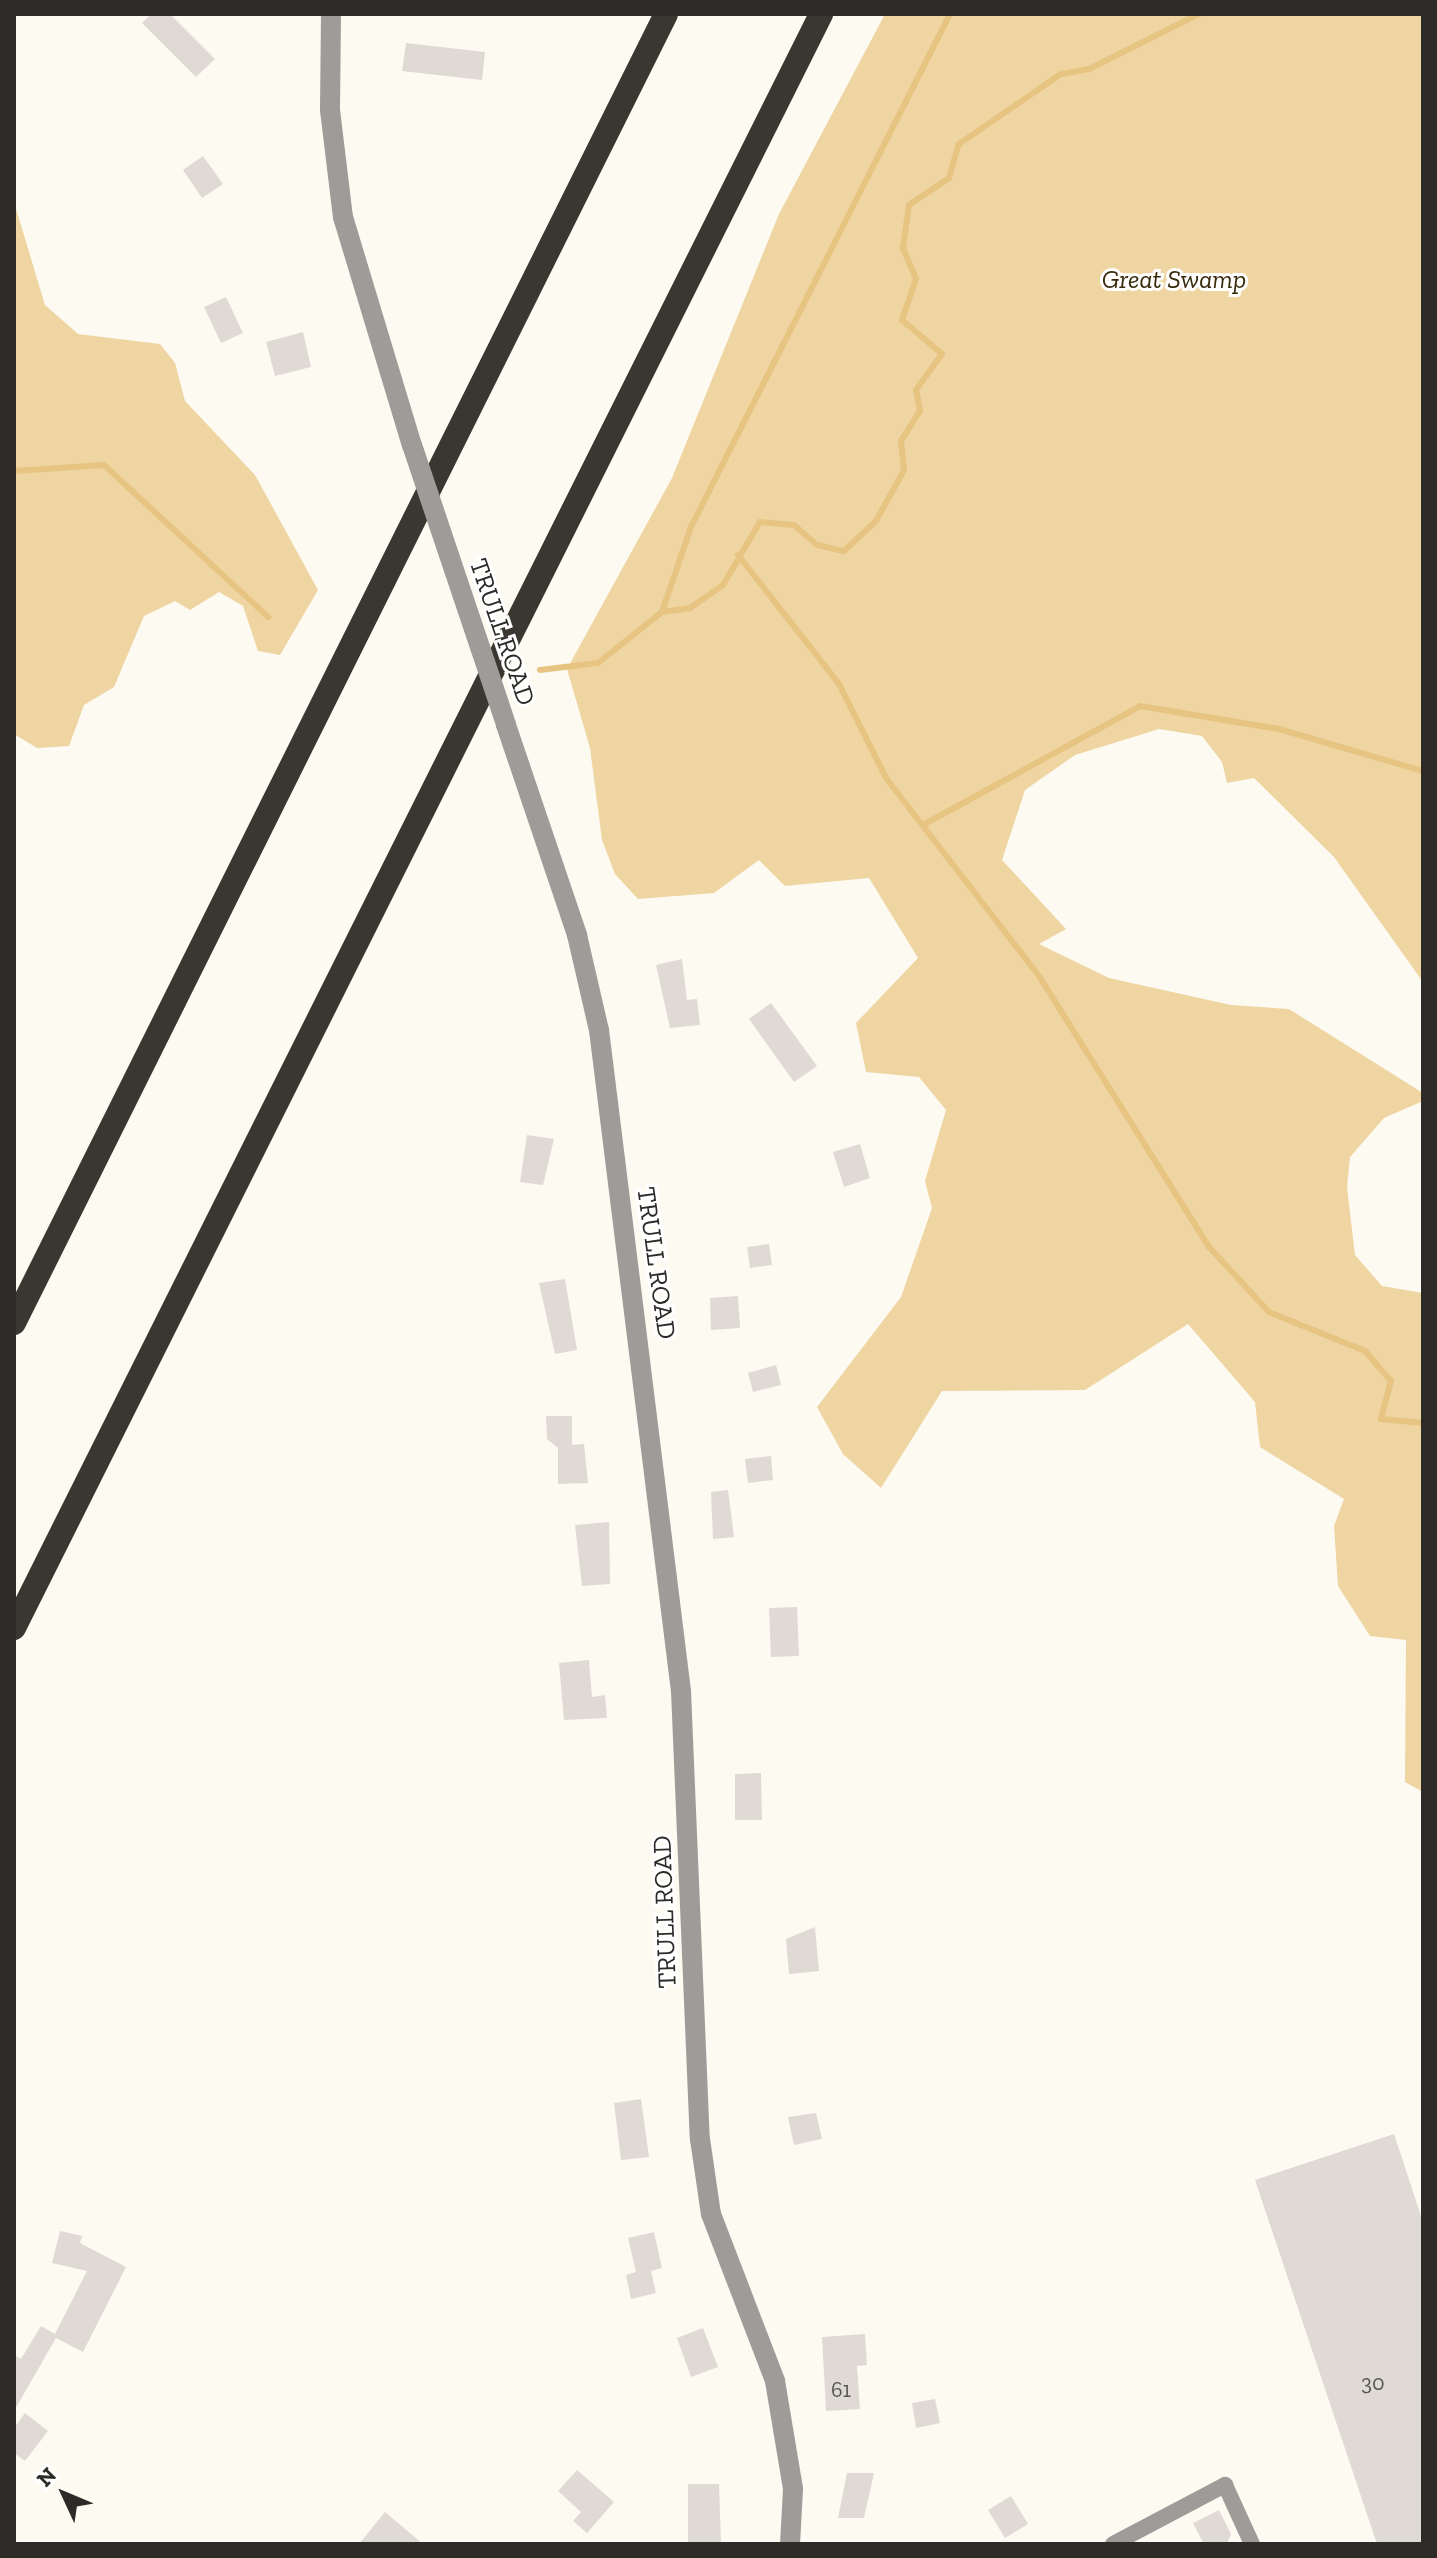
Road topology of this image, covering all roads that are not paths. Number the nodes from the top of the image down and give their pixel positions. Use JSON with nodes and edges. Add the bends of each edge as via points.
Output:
{"nodes":[{"id":1,"x":331,"y":14,"type":"edge"},
{"id":2,"x":666,"y":14,"type":"edge"},
{"id":3,"x":821,"y":14,"type":"edge"},
{"id":4,"x":14,"y":1323,"type":"edge"},
{"id":5,"x":14,"y":1628,"type":"edge"},
{"id":6,"x":790,"y":2544,"type":"edge"},
{"id":7,"x":1113,"y":2544,"type":"edge"},
{"id":8,"x":1252,"y":2544,"type":"edge"}],
"edges":[{"from":1,"to":6,"type":"street","name":"TRULL ROAD","bridge":true,"via":[[330,110],[343,217],[412,445],[577,935],[599,1030],[681,1691],[700,2139],[711,2214],[775,2381],[793,2489]]},
{"from":2,"to":4,"type":"highway"},
{"from":3,"to":5,"type":"highway"},
{"from":7,"to":8,"type":"street","via":[[1225,2485]]}]}
